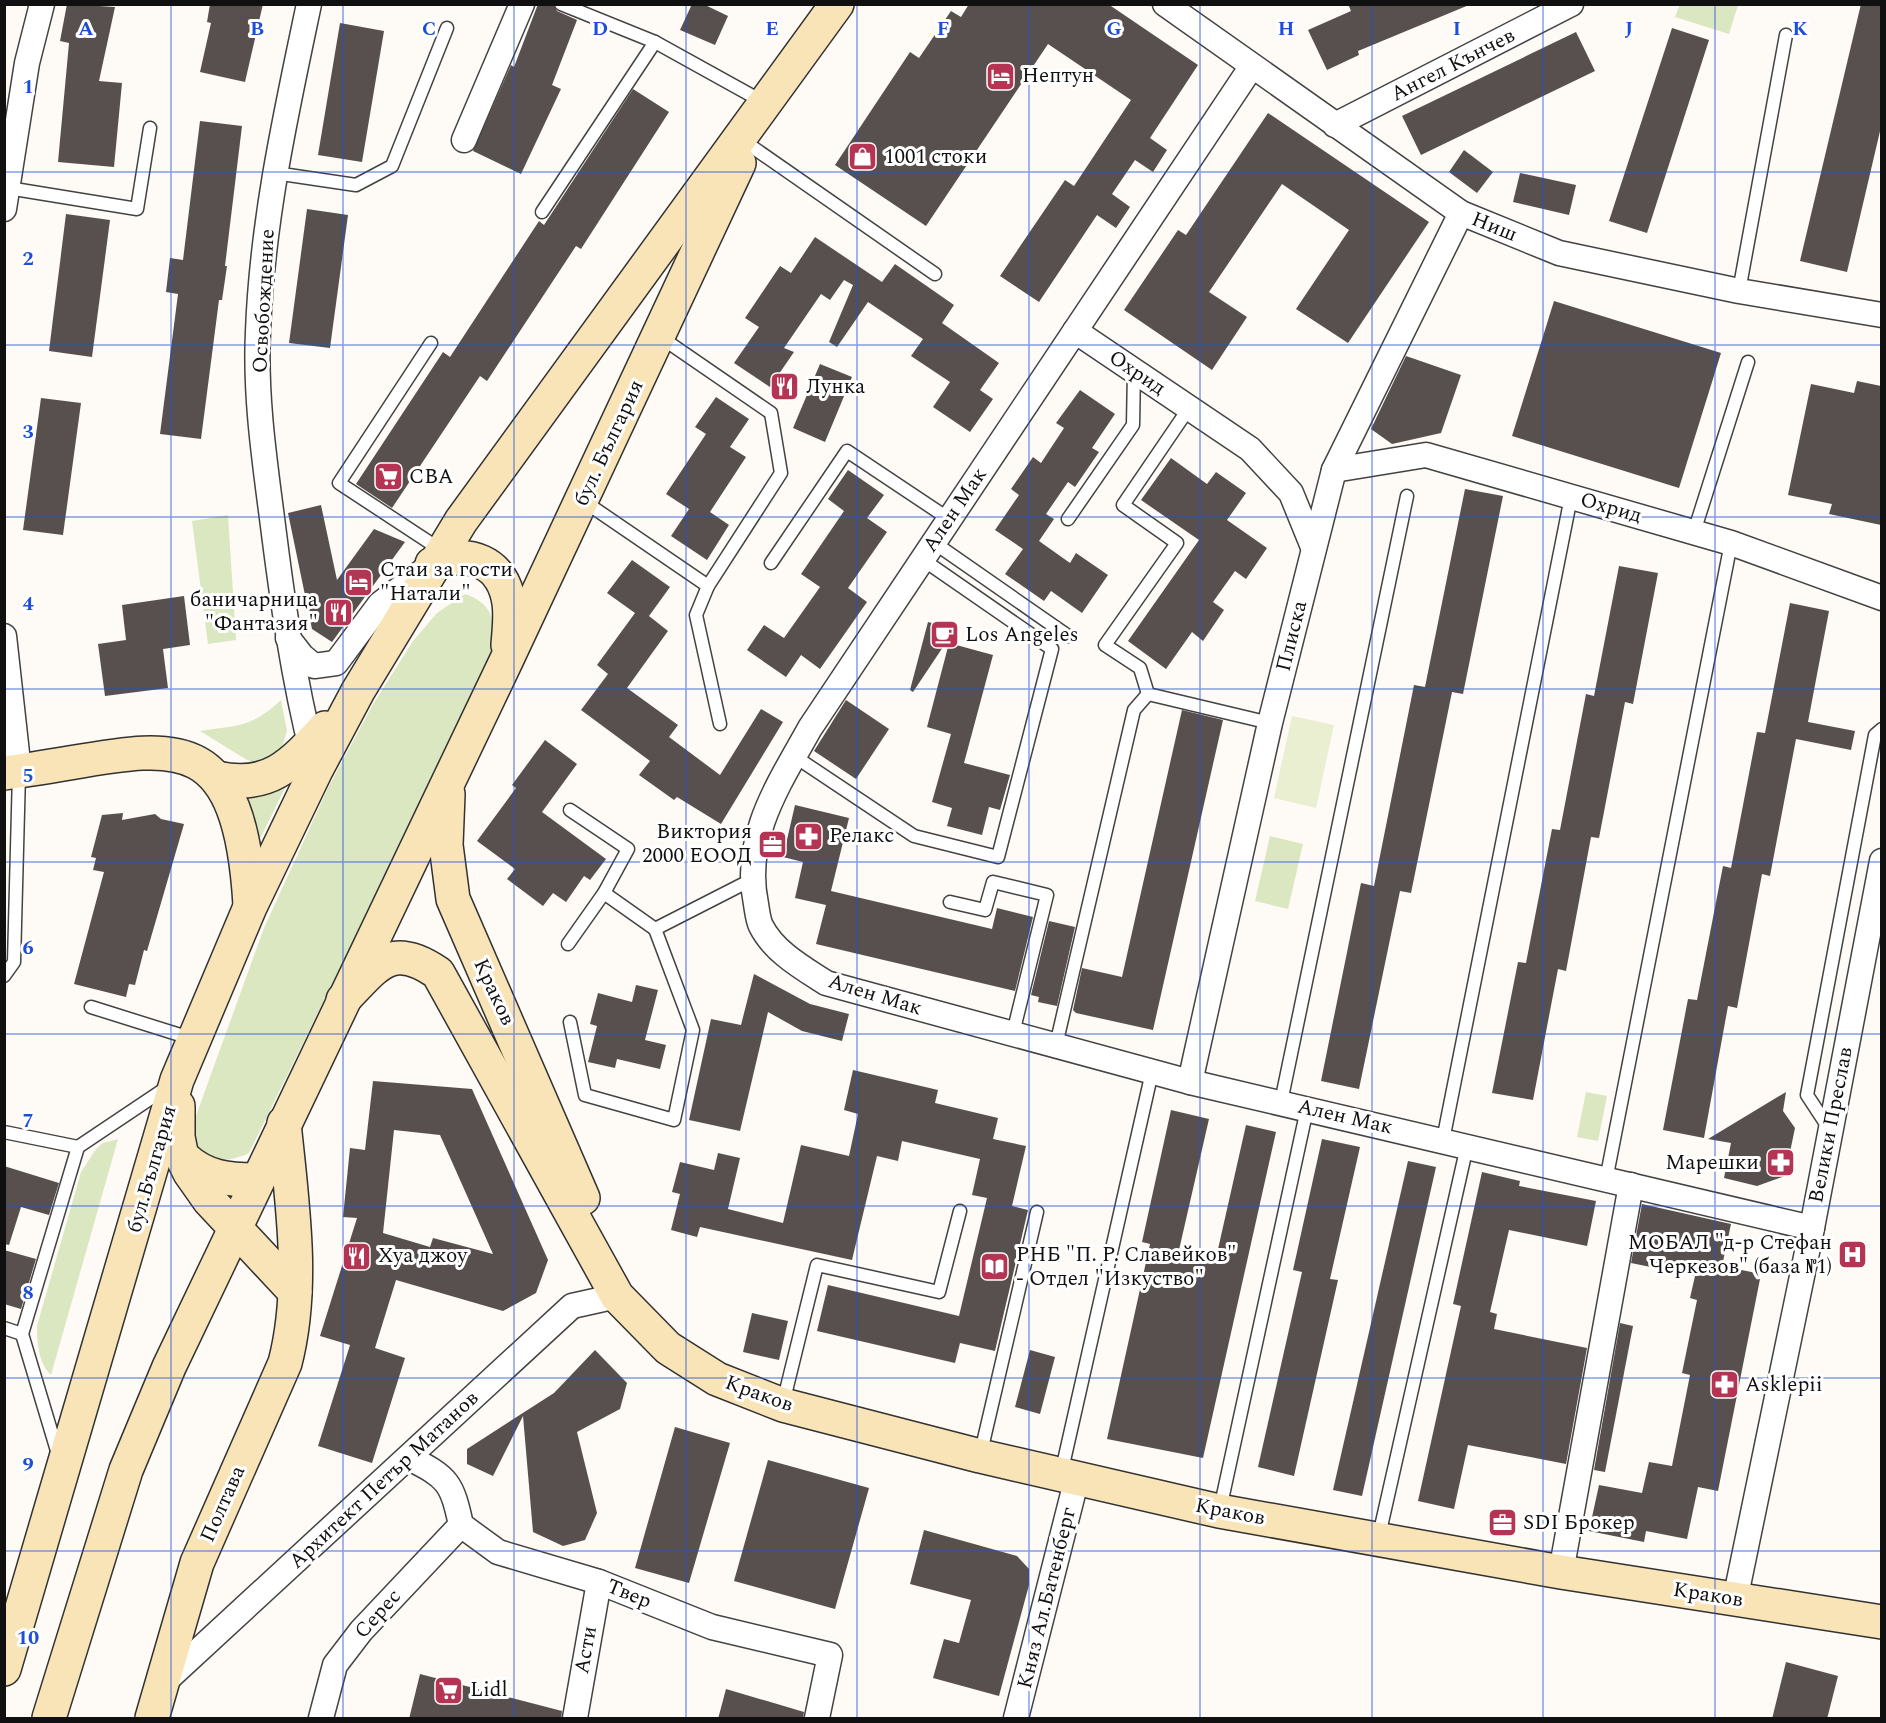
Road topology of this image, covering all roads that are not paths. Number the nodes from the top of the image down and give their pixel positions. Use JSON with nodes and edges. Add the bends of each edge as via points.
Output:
{"nodes":[{"id":1,"x":42,"y":4,"type":"edge"},
{"id":2,"x":309,"y":4,"type":"edge"},
{"id":3,"x":522,"y":4,"type":"edge"},
{"id":4,"x":561,"y":4,"type":"edge"},
{"id":5,"x":837,"y":4,"type":"edge"},
{"id":6,"x":1165,"y":4,"type":"edge"},
{"id":7,"x":1570,"y":4,"type":"edge"},
{"id":8,"x":447,"y":28,"type":"dead end"},
{"id":9,"x":1786,"y":35,"type":"dead end"},
{"id":10,"x":655,"y":42,"type":"junction"},
{"id":11,"x":1252,"y":66,"type":"junction"},
{"id":12,"x":766,"y":104,"type":"junction"},
{"id":13,"x":1335,"y":125,"type":"junction"},
{"id":14,"x":150,"y":128,"type":"dead end"},
{"id":15,"x":464,"y":140,"type":"dead end"},
{"id":16,"x":748,"y":144,"type":"junction"},
{"id":17,"x":275,"y":173,"type":"junction"},
{"id":18,"x":6,"y":198,"type":"edge"},
{"id":19,"x":542,"y":212,"type":"dead end"},
{"id":20,"x":1461,"y":213,"type":"junction"},
{"id":21,"x":935,"y":274,"type":"dead end"},
{"id":22,"x":1739,"y":291,"type":"junction"},
{"id":23,"x":1881,"y":315,"type":"edge"},
{"id":24,"x":1075,"y":331,"type":"junction"},
{"id":25,"x":659,"y":336,"type":"junction"},
{"id":26,"x":431,"y":344,"type":"dead end"},
{"id":27,"x":1748,"y":362,"type":"dead end"},
{"id":28,"x":1134,"y":371,"type":"junction"},
{"id":29,"x":1189,"y":408,"type":"junction"},
{"id":30,"x":1334,"y":470,"type":"junction"},
{"id":31,"x":1407,"y":496,"type":"dead end"},
{"id":32,"x":1571,"y":497,"type":"junction"},
{"id":33,"x":582,"y":500,"type":"junction"},
{"id":34,"x":949,"y":519,"type":"junction"},
{"id":35,"x":1068,"y":519,"type":"dead end"},
{"id":36,"x":1694,"y":532,"type":"junction"},
{"id":37,"x":1731,"y":543,"type":"junction"},
{"id":38,"x":1313,"y":547,"type":"junction"},
{"id":39,"x":928,"y":551,"type":"junction"},
{"id":40,"x":437,"y":557,"type":"junction"},
{"id":41,"x":771,"y":563,"type":"dead end"},
{"id":42,"x":708,"y":586,"type":"junction"},
{"id":43,"x":1881,"y":598,"type":"edge"},
{"id":44,"x":4,"y":636,"type":"edge"},
{"id":45,"x":287,"y":636,"type":"junction"},
{"id":46,"x":1068,"y":636,"type":"dead end"},
{"id":47,"x":507,"y":659,"type":"junction"},
{"id":48,"x":1148,"y":694,"type":"junction"},
{"id":49,"x":1270,"y":723,"type":"junction"},
{"id":50,"x":720,"y":724,"type":"dead end"},
{"id":51,"x":1881,"y":729,"type":"edge"},
{"id":52,"x":794,"y":756,"type":"junction"},
{"id":53,"x":313,"y":757,"type":"junction"},
{"id":54,"x":12,"y":772,"type":"edge"},
{"id":55,"x":218,"y":778,"type":"junction"},
{"id":56,"x":449,"y":781,"type":"junction"},
{"id":57,"x":570,"y":810,"type":"dead end"},
{"id":58,"x":1881,"y":869,"type":"edge"},
{"id":59,"x":751,"y":880,"type":"junction"},
{"id":60,"x":604,"y":893,"type":"junction"},
{"id":61,"x":950,"y":902,"type":"dead end"},
{"id":62,"x":250,"y":907,"type":"junction"},
{"id":63,"x":655,"y":929,"type":"junction"},
{"id":64,"x":568,"y":944,"type":"dead end"},
{"id":65,"x":4,"y":976,"type":"edge"},
{"id":66,"x":343,"y":1000,"type":"junction"},
{"id":67,"x":91,"y":1007,"type":"dead end"},
{"id":68,"x":570,"y":1022,"type":"dead end"},
{"id":69,"x":1013,"y":1034,"type":"junction"},
{"id":70,"x":194,"y":1040,"type":"junction"},
{"id":71,"x":1056,"y":1045,"type":"junction"},
{"id":72,"x":1152,"y":1072,"type":"junction"},
{"id":73,"x":177,"y":1080,"type":"junction"},
{"id":74,"x":1190,"y":1082,"type":"junction"},
{"id":75,"x":1281,"y":1102,"type":"junction"},
{"id":76,"x":1307,"y":1109,"type":"junction"},
{"id":77,"x":284,"y":1123,"type":"junction"},
{"id":78,"x":1830,"y":1131,"type":"junction"},
{"id":79,"x":4,"y":1132,"type":"edge"},
{"id":80,"x":1443,"y":1140,"type":"junction"},
{"id":81,"x":1467,"y":1146,"type":"junction"},
{"id":82,"x":78,"y":1147,"type":"junction"},
{"id":83,"x":182,"y":1157,"type":"junction"},
{"id":84,"x":257,"y":1180,"type":"junction"},
{"id":85,"x":1606,"y":1180,"type":"junction"},
{"id":86,"x":1630,"y":1185,"type":"junction"},
{"id":87,"x":960,"y":1211,"type":"dead end"},
{"id":88,"x":1037,"y":1212,"type":"dead end"},
{"id":89,"x":235,"y":1226,"type":"junction"},
{"id":90,"x":1812,"y":1228,"type":"junction"},
{"id":91,"x":295,"y":1292,"type":"junction"},
{"id":92,"x":617,"y":1296,"type":"junction"},
{"id":93,"x":4,"y":1328,"type":"edge"},
{"id":94,"x":22,"y":1334,"type":"junction"},
{"id":95,"x":783,"y":1405,"type":"junction"},
{"id":96,"x":980,"y":1456,"type":"junction"},
{"id":97,"x":409,"y":1458,"type":"junction"},
{"id":98,"x":64,"y":1473,"type":"junction"},
{"id":99,"x":1069,"y":1477,"type":"junction"},
{"id":100,"x":1219,"y":1511,"type":"junction"},
{"id":101,"x":461,"y":1525,"type":"junction"},
{"id":102,"x":1378,"y":1540,"type":"junction"},
{"id":103,"x":1561,"y":1572,"type":"junction"},
{"id":104,"x":598,"y":1582,"type":"junction"},
{"id":105,"x":1735,"y":1600,"type":"junction"},
{"id":106,"x":1881,"y":1622,"type":"edge"},
{"id":107,"x":4,"y":1669,"type":"edge"},
{"id":108,"x":161,"y":1685,"type":"junction"},
{"id":109,"x":49,"y":1719,"type":"edge"},
{"id":110,"x":152,"y":1719,"type":"edge"},
{"id":111,"x":321,"y":1719,"type":"edge"},
{"id":112,"x":574,"y":1719,"type":"edge"},
{"id":113,"x":817,"y":1719,"type":"edge"},
{"id":114,"x":1016,"y":1719,"type":"edge"}],
"edges":[{"from":1,"to":18,"type":"street","via":[[27,63]]},
{"from":2,"to":17,"type":"street","name":"Освобождение"},
{"from":3,"to":15,"type":"street"},
{"from":4,"to":10,"type":"lane"},
{"from":5,"to":12,"type":"main road","name":"бул. България"},
{"from":6,"to":11,"type":"street","name":"Ниш"},
{"from":7,"to":13,"type":"street","name":"Ангел Кънчев"},
{"from":8,"to":17,"type":"lane","via":[[392,166],[356,185]]},
{"from":9,"to":22,"type":"lane"},
{"from":10,"to":12,"type":"lane"},
{"from":10,"to":19,"type":"lane"},
{"from":11,"to":13,"type":"street","name":"Ниш"},
{"from":11,"to":24,"type":"street","name":"Ален Мак"},
{"from":12,"to":16,"type":"main road","name":"бул. България"},
{"from":12,"to":40,"type":"main road","name":"бул. България"},
{"from":13,"to":20,"type":"street","name":"Ниш"},
{"from":14,"to":18,"type":"lane","via":[[137,209]]},
{"from":16,"to":21,"type":"lane"},
{"from":16,"to":25,"type":"main road","name":"бул. България"},
{"from":17,"to":45,"type":"street","name":"Освобождение","via":[[258,334],[263,448]]},
{"from":20,"to":22,"type":"street","name":"Ниш","via":[[1559,253]]},
{"from":20,"to":30,"type":"street","name":"Плиска"},
{"from":22,"to":23,"type":"street","name":"Ниш"},
{"from":24,"to":28,"type":"street","name":"Охрид"},
{"from":24,"to":34,"type":"street","name":"Ален Мак"},
{"from":25,"to":33,"type":"main road","name":"бул. България"},
{"from":25,"to":42,"type":"lane","via":[[771,413],[781,473]]},
{"from":26,"to":40,"type":"lane","via":[[339,483]]},
{"from":27,"to":36,"type":"lane"},
{"from":28,"to":29,"type":"street","name":"Охрид"},
{"from":28,"to":35,"type":"lane","via":[[1133,425]]},
{"from":29,"to":38,"type":"street","name":"Охрид","via":[[1250,449],[1292,493]]},
{"from":29,"to":48,"type":"lane","via":[[1123,505],[1177,543],[1105,645],[1140,668]]},
{"from":30,"to":32,"type":"street","name":"Охрид","via":[[1426,455]]},
{"from":30,"to":38,"type":"street","name":"Плиска"},
{"from":31,"to":75,"type":"lane"},
{"from":32,"to":36,"type":"street","name":"Охрид"},
{"from":32,"to":80,"type":"lane"},
{"from":33,"to":42,"type":"lane"},
{"from":33,"to":47,"type":"main road","name":"бул. България"},
{"from":34,"to":39,"type":"street","name":"Ален Мак"},
{"from":34,"to":41,"type":"lane","via":[[847,451]]},
{"from":36,"to":37,"type":"street","name":"Охрид"},
{"from":37,"to":43,"type":"street","name":"Охрид"},
{"from":37,"to":85,"type":"lane"},
{"from":38,"to":49,"type":"street","name":"Плиска"},
{"from":39,"to":46,"type":"lane"},
{"from":39,"to":52,"type":"street","name":"Ален Мак","via":[[815,718]]},
{"from":39,"to":52,"type":"lane","via":[[1052,650],[998,857],[914,836]]},
{"from":40,"to":45,"type":"street","via":[[380,604],[336,663],[314,666]]},
{"from":40,"to":47,"type":"main road","via":[[467,557],[488,564],[503,582],[509,603]]},
{"from":40,"to":53,"type":"main road","name":"бул. България","via":[[358,691]]},
{"from":42,"to":50,"type":"lane","via":[[696,615]]},
{"from":44,"to":54,"type":"street"},
{"from":45,"to":53,"type":"street","name":"Освобождение"},
{"from":47,"to":56,"type":"main road","name":"бул. България"},
{"from":48,"to":49,"type":"lane"},
{"from":48,"to":71,"type":"lane","via":[[1134,711]]},
{"from":49,"to":74,"type":"street","name":"Плиска"},
{"from":51,"to":78,"type":"lane","via":[[1875,735],[1807,1095]]},
{"from":52,"to":59,"type":"street","name":"Ален Мак","via":[[768,802],[756,842]]},
{"from":53,"to":55,"type":"main road","via":[[293,762],[266,777],[238,783]]},
{"from":53,"to":62,"type":"main road","name":"бул.България"},
{"from":54,"to":55,"type":"main road","via":[[136,752],[165,752],[182,755]]},
{"from":54,"to":65,"type":"lane","via":[[14,962]]},
{"from":55,"to":62,"type":"main road","via":[[230,799],[243,840]]},
{"from":56,"to":66,"type":"main road"},
{"from":56,"to":92,"type":"main road","name":"Краков","via":[[446,845],[453,899],[570,1163]]},
{"from":57,"to":60,"type":"lane","via":[[628,849]]},
{"from":58,"to":78,"type":"street","name":"Велики Преслав"},
{"from":59,"to":63,"type":"lane"},
{"from":59,"to":69,"type":"street","name":"Ален Мак","via":[[760,926],[786,957],[826,983]]},
{"from":60,"to":63,"type":"lane"},
{"from":60,"to":64,"type":"lane"},
{"from":61,"to":69,"type":"lane","via":[[985,910],[993,882],[1047,895]]},
{"from":62,"to":70,"type":"main road","name":"бул.България"},
{"from":63,"to":68,"type":"lane","via":[[693,1030],[674,1120],[585,1095]]},
{"from":66,"to":77,"type":"main road"},
{"from":66,"to":92,"type":"main road","name":"Краков","via":[[381,963],[392,958],[414,959],[438,973]]},
{"from":67,"to":70,"type":"lane"},
{"from":69,"to":71,"type":"street","name":"Ален Мак"},
{"from":70,"to":73,"type":"main road","name":"бул.България"},
{"from":71,"to":72,"type":"street","name":"Ален Мак"},
{"from":72,"to":74,"type":"street","name":"Ален Мак"},
{"from":72,"to":99,"type":"lane"},
{"from":73,"to":82,"type":"lane"},
{"from":73,"to":83,"type":"main road"},
{"from":73,"to":98,"type":"main road","name":"бул.България"},
{"from":74,"to":75,"type":"street","name":"Ален Мак"},
{"from":75,"to":76,"type":"street","name":"Ален Мак"},
{"from":76,"to":80,"type":"street","name":"Ален Мак"},
{"from":76,"to":100,"type":"lane"},
{"from":77,"to":84,"type":"main road"},
{"from":77,"to":91,"type":"main road","name":"Полтава"},
{"from":78,"to":90,"type":"street","name":"Велики Преслав"},
{"from":79,"to":82,"type":"lane"},
{"from":80,"to":81,"type":"street","name":"Ален Мак"},
{"from":81,"to":85,"type":"street","name":"Ален Мак"},
{"from":81,"to":102,"type":"lane"},
{"from":82,"to":94,"type":"lane"},
{"from":83,"to":84,"type":"main road","via":[[209,1175],[227,1180]]},
{"from":83,"to":89,"type":"main road","via":[[209,1200]]},
{"from":84,"to":89,"type":"main road"},
{"from":85,"to":86,"type":"street","name":"Ален Мак"},
{"from":86,"to":90,"type":"street","name":"Ален Мак"},
{"from":86,"to":103,"type":"street"},
{"from":87,"to":95,"type":"lane","via":[[939,1293],[817,1265]]},
{"from":88,"to":96,"type":"lane"},
{"from":89,"to":91,"type":"main road"},
{"from":89,"to":109,"type":"main road","via":[[126,1470]]},
{"from":90,"to":105,"type":"street","name":"Велики Преслав"},
{"from":91,"to":108,"type":"main road","name":"Полтава","via":[[294,1330],[285,1364],[197,1563]]},
{"from":92,"to":95,"type":"main road","name":"Краков","via":[[668,1348],[717,1379]]},
{"from":92,"to":97,"type":"street","name":"Архитект Петър Матанов","via":[[572,1306]]},
{"from":93,"to":94,"type":"lane"},
{"from":94,"to":98,"type":"lane"},
{"from":95,"to":96,"type":"main road","name":"Краков"},
{"from":96,"to":99,"type":"main road","name":"Краков"},
{"from":97,"to":101,"type":"street","via":[[436,1471],[454,1491]]},
{"from":97,"to":108,"type":"street","name":"Архитект Петър Матанов"},
{"from":98,"to":107,"type":"main road","name":"бул.България"},
{"from":99,"to":100,"type":"main road","name":"Краков"},
{"from":99,"to":114,"type":"street","name":"Княз Ал.Батенберг"},
{"from":100,"to":102,"type":"main road","name":"Краков"},
{"from":101,"to":104,"type":"street","name":"Твер","via":[[498,1552]]},
{"from":101,"to":111,"type":"street","name":"Серес","via":[[361,1631],[335,1665]]},
{"from":102,"to":103,"type":"main road","name":"Краков"},
{"from":103,"to":105,"type":"main road","name":"Краков"},
{"from":104,"to":112,"type":"street","name":"Асти"},
{"from":104,"to":113,"type":"street","name":"Твер","via":[[712,1627],[830,1655]]},
{"from":105,"to":106,"type":"main road","name":"Краков"},
{"from":108,"to":110,"type":"main road","name":"Полтава"}]}
